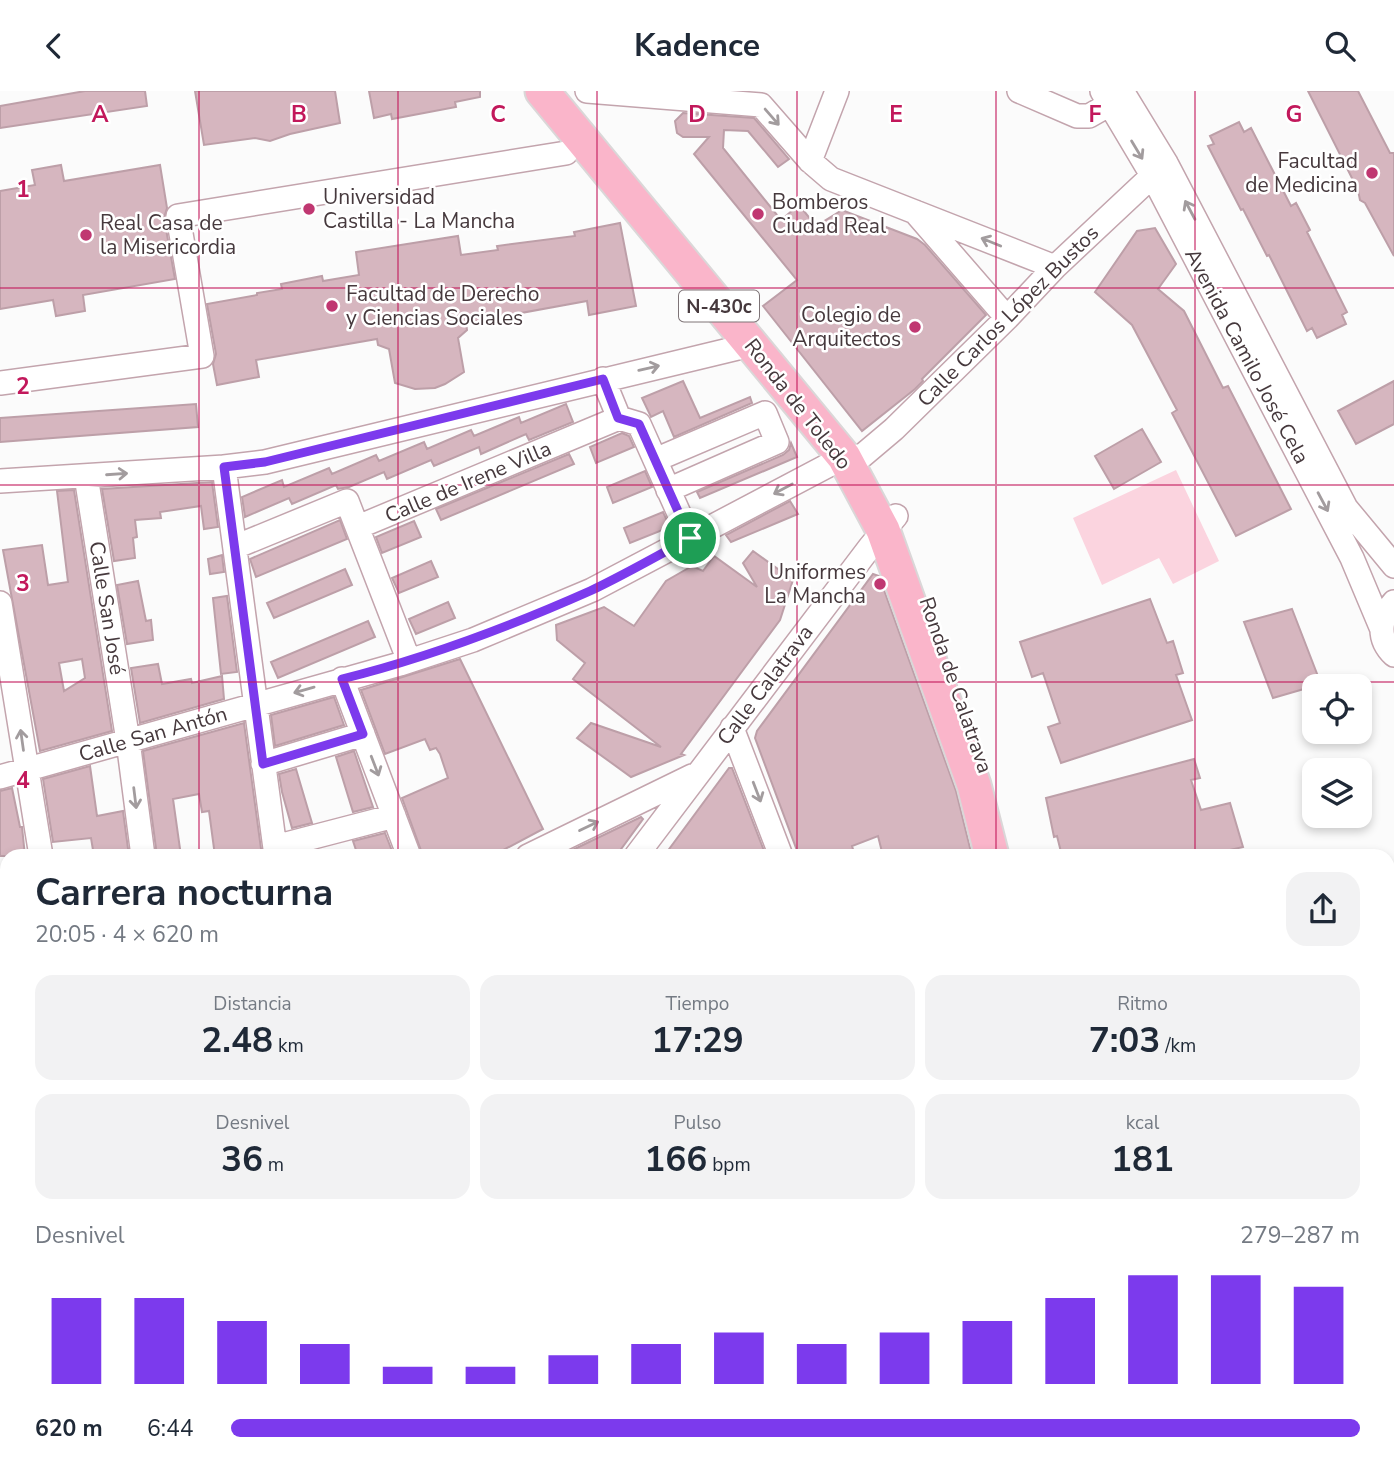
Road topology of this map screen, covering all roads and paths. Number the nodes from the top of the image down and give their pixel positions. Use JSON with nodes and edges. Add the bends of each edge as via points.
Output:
{"nodes":[{"id":1,"x":587,"y":91,"type":"edge"},
{"id":2,"x":837,"y":91,"type":"edge"},
{"id":3,"x":1019,"y":91,"type":"edge"},
{"id":4,"x":552,"y":92,"type":"edge"},
{"id":5,"x":1111,"y":95,"type":"edge"},
{"id":6,"x":566,"y":153,"type":"dead end"},
{"id":7,"x":810,"y":161,"type":"junction"},
{"id":8,"x":1159,"y":169,"type":"junction"},
{"id":9,"x":913,"y":210,"type":"junction"},
{"id":10,"x":1055,"y":267,"type":"junction"},
{"id":11,"x":1007,"y":318,"type":"junction"},
{"id":12,"x":750,"y":345,"type":"junction"},
{"id":13,"x":603,"y":379,"type":"junction"},
{"id":14,"x":0,"y":383,"type":"edge"},
{"id":15,"x":618,"y":418,"type":"junction"},
{"id":16,"x":853,"y":456,"type":"junction"},
{"id":17,"x":662,"y":457,"type":"junction"},
{"id":18,"x":224,"y":467,"type":"junction"},
{"id":19,"x":86,"y":476,"type":"junction"},
{"id":20,"x":0,"y":481,"type":"edge"},
{"id":21,"x":676,"y":487,"type":"junction"},
{"id":22,"x":889,"y":523,"type":"junction"},
{"id":23,"x":358,"y":527,"type":"junction"},
{"id":24,"x":690,"y":538,"type":"junction"},
{"id":25,"x":235,"y":547,"type":"junction"},
{"id":26,"x":1394,"y":566,"type":"edge"},
{"id":27,"x":1394,"y":602,"type":"edge"},
{"id":28,"x":0,"y":603,"type":"edge"},
{"id":29,"x":1381,"y":627,"type":"junction"},
{"id":30,"x":3,"y":628,"type":"edge"},
{"id":31,"x":1393,"y":657,"type":"edge"},
{"id":32,"x":409,"y":661,"type":"junction"},
{"id":33,"x":342,"y":679,"type":"junction"},
{"id":34,"x":255,"y":704,"type":"junction"},
{"id":35,"x":732,"y":728,"type":"junction"},
{"id":36,"x":363,"y":734,"type":"junction"},
{"id":37,"x":128,"y":741,"type":"junction"},
{"id":38,"x":263,"y":764,"type":"junction"},
{"id":39,"x":26,"y":771,"type":"junction"},
{"id":40,"x":697,"y":774,"type":"junction"},
{"id":41,"x":0,"y":777,"type":"edge"},
{"id":42,"x":394,"y":816,"type":"junction"},
{"id":43,"x":40,"y":849,"type":"edge"},
{"id":44,"x":142,"y":849,"type":"edge"},
{"id":45,"x":276,"y":849,"type":"edge"},
{"id":46,"x":283,"y":849,"type":"edge"},
{"id":47,"x":406,"y":849,"type":"edge"},
{"id":48,"x":542,"y":849,"type":"edge"},
{"id":49,"x":646,"y":849,"type":"edge"},
{"id":50,"x":778,"y":849,"type":"edge"},
{"id":51,"x":990,"y":849,"type":"edge"},
{"id":52,"x":1007,"y":849,"type":"edge"}],
"edges":[{"from":1,"to":7,"type":"street","one_way":true,"via":[[761,105]]},
{"from":2,"to":7,"type":"street"},
{"from":3,"to":5,"type":"street","via":[[1077,116],[1089,116]]},
{"from":4,"to":12,"type":"highway","name":"Ronda de Toledo","number":"N-430c"},
{"from":4,"to":16,"type":"highway","name":"Ronda de Toledo","number":"N-430c"},
{"from":5,"to":8,"type":"street","name":"Avenida Camilo José Cela"},
{"from":6,"to":14,"type":"street","via":[[178,216],[202,356]]},
{"from":7,"to":9,"type":"street","via":[[831,179]]},
{"from":8,"to":10,"type":"street","name":"Calle Carlos López Bustos"},
{"from":26,"to":8,"type":"street","name":"Avenida Camilo José Cela","one_way":true,"via":[[1346,508]]},
{"from":8,"to":29,"type":"street","name":"Avenida Camilo José Cela","one_way":true,"via":[[1352,558]]},
{"from":10,"to":9,"type":"street","one_way":true},
{"from":9,"to":11,"type":"street"},
{"from":10,"to":11,"type":"street","name":"Calle Carlos López Bustos"},
{"from":11,"to":16,"type":"street","name":"Calle Carlos López Bustos","via":[[894,429]]},
{"from":13,"to":12,"type":"street","one_way":true},
{"from":12,"to":16,"type":"highway","name":"Ronda de Toledo","number":"N-430c"},
{"from":13,"to":15,"type":"street"},
{"from":13,"to":18,"type":"street","via":[[265,462]]},
{"from":15,"to":17,"type":"street","via":[[639,424]]},
{"from":15,"to":23,"type":"street","name":"Calle de Irene Villa"},
{"from":16,"to":22,"type":"highway","name":"Ronda de Toledo","number":"N-430c"},
{"from":16,"to":24,"type":"street","name":"Calle San Antón","one_way":true},
{"from":17,"to":21,"type":"street"},
{"from":17,"to":21,"type":"street","via":[[765,413],[777,442]]},
{"from":19,"to":18,"type":"street","one_way":true},
{"from":18,"to":25,"type":"street"},
{"from":19,"to":20,"type":"street"},
{"from":19,"to":37,"type":"street","name":"Calle San José"},
{"from":21,"to":24,"type":"street"},
{"from":22,"to":35,"type":"street","name":"Calle Calatrava"},
{"from":22,"to":51,"type":"highway","name":"Ronda de Calatrava","number":"N-430c"},
{"from":22,"to":52,"type":"highway","name":"Ronda de Calatrava","number":"N-430c","via":[[990,781]]},
{"from":23,"to":25,"type":"street","name":"Calle de Irene Villa","via":[[347,501]]},
{"from":23,"to":32,"type":"street","name":"Calle de Irene Villa"},
{"from":24,"to":32,"type":"street","name":"Calle San Antón","via":[[592,590]]},
{"from":25,"to":34,"type":"street"},
{"from":27,"to":29,"type":"street"},
{"from":28,"to":30,"type":"street"},
{"from":29,"to":31,"type":"street","name":"Avenida Camilo José Cela"},
{"from":39,"to":30,"type":"street","one_way":true},
{"from":32,"to":33,"type":"street","name":"Calle San Antón"},
{"from":33,"to":34,"type":"street","name":"Calle San Antón","one_way":true},
{"from":33,"to":36,"type":"street"},
{"from":34,"to":37,"type":"street","name":"Calle San Antón"},
{"from":34,"to":38,"type":"street"},
{"from":35,"to":40,"type":"street","name":"Calle Calatrava"},
{"from":35,"to":50,"type":"street","one_way":true},
{"from":36,"to":38,"type":"street"},
{"from":36,"to":42,"type":"street","one_way":true},
{"from":37,"to":39,"type":"street","name":"Calle San Antón"},
{"from":37,"to":44,"type":"street","name":"Calle San José","one_way":true},
{"from":38,"to":45,"type":"street"},
{"from":39,"to":41,"type":"street","name":"Calle San Antón"},
{"from":39,"to":43,"type":"street"},
{"from":48,"to":40,"type":"street","one_way":true},
{"from":40,"to":49,"type":"street","name":"Calle Calatrava"},
{"from":42,"to":46,"type":"street"},
{"from":42,"to":47,"type":"street"}]}
